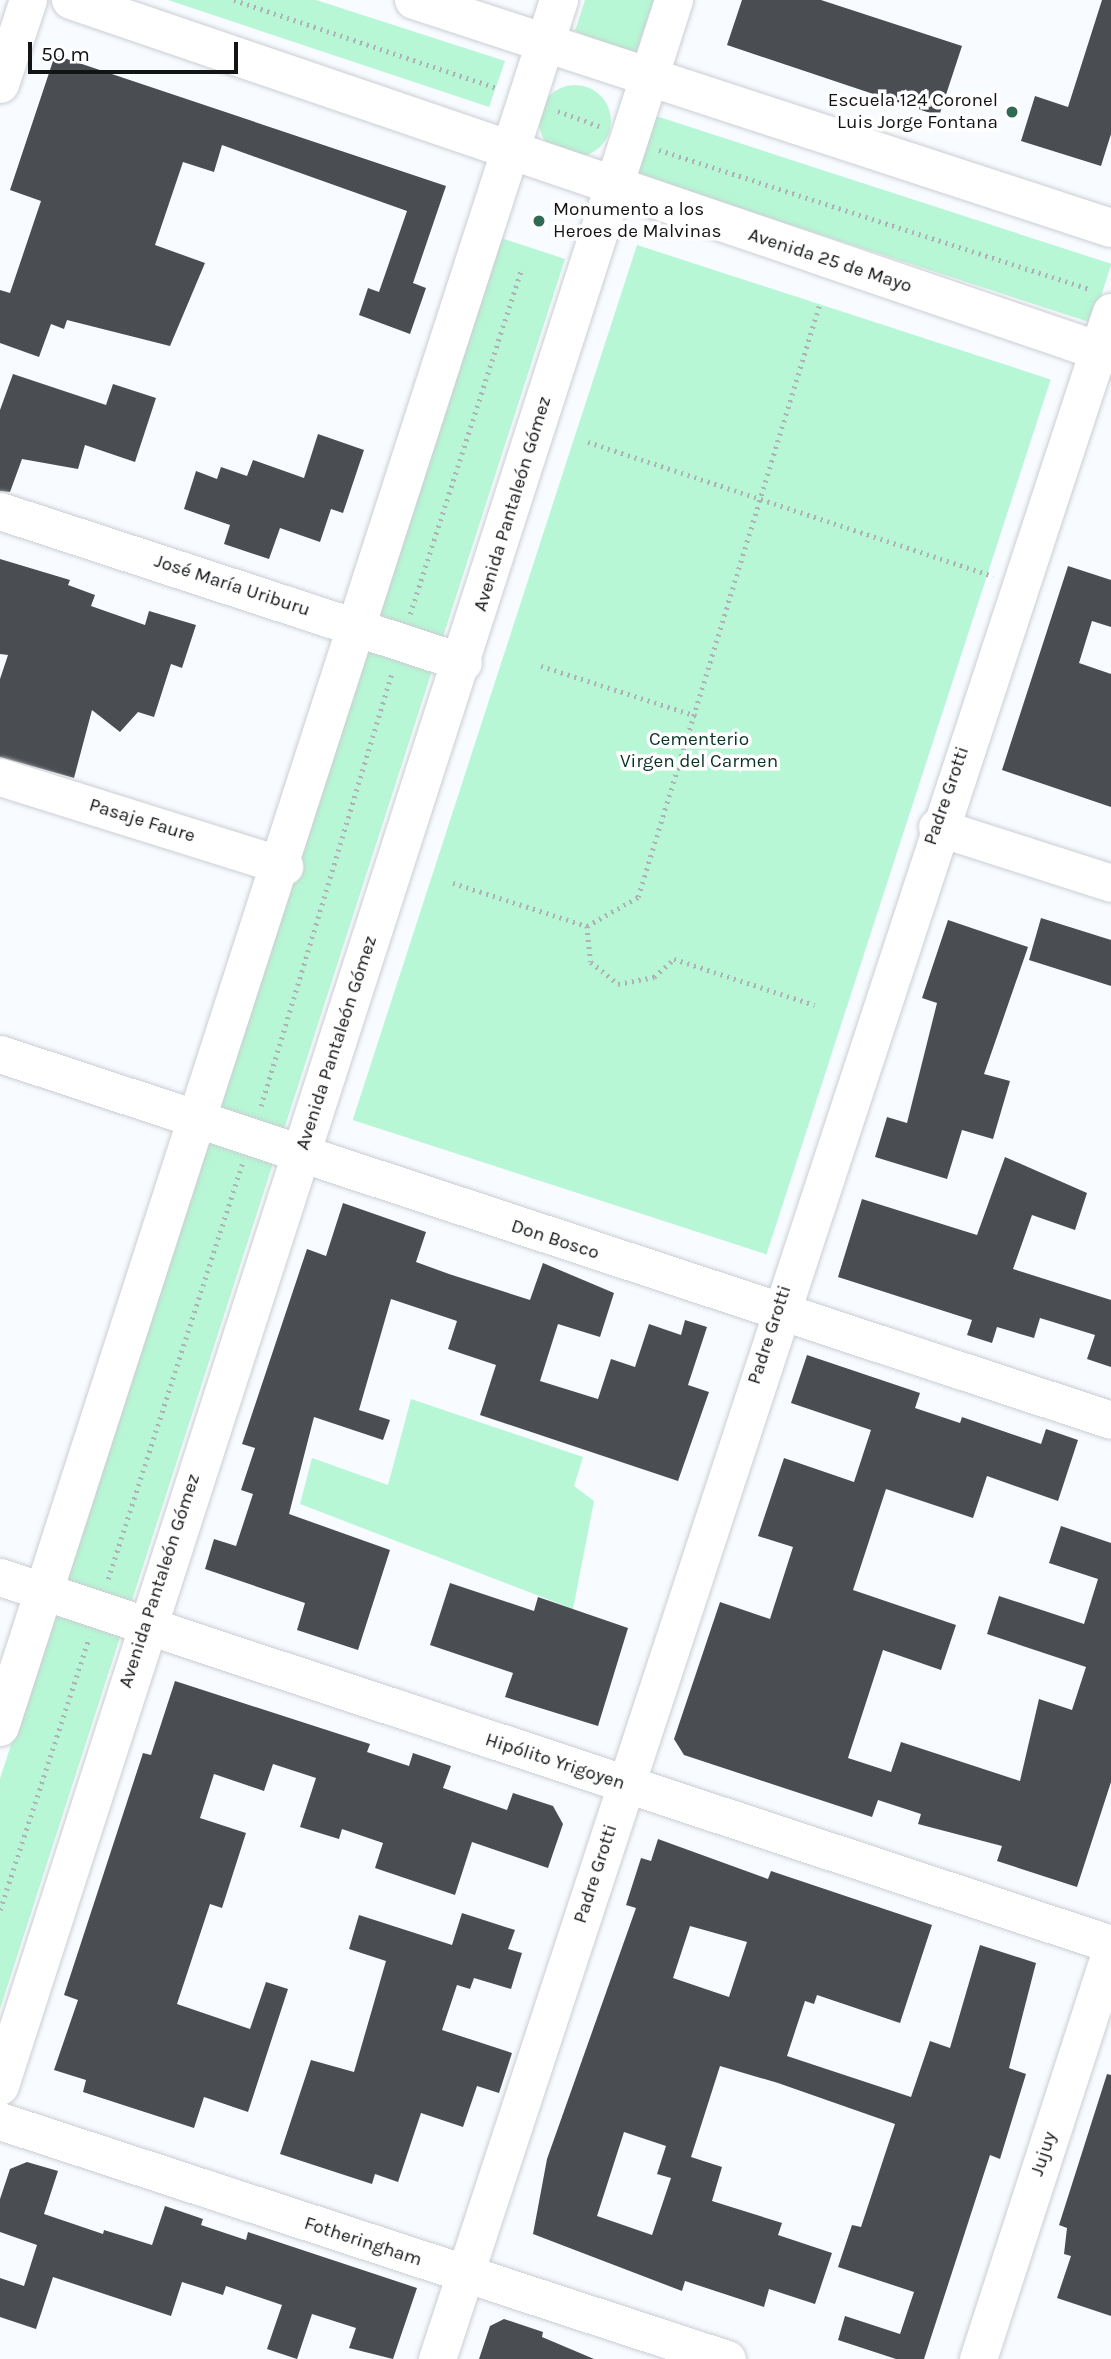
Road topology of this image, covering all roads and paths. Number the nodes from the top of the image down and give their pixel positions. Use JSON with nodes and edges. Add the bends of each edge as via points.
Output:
{"nodes":[{"id":1,"x":28,"y":0,"type":"edge"},
{"id":2,"x":71,"y":0,"type":"edge"},
{"id":3,"x":234,"y":0,"type":"edge"},
{"id":4,"x":414,"y":0,"type":"edge"},
{"id":5,"x":559,"y":0,"type":"edge"},
{"id":6,"x":674,"y":0,"type":"edge"},
{"id":7,"x":545,"y":41,"type":"junction"},
{"id":8,"x":650,"y":76,"type":"junction"},
{"id":9,"x":0,"y":85,"type":"edge"},
{"id":10,"x":527,"y":99,"type":"junction"},
{"id":11,"x":629,"y":138,"type":"junction"},
{"id":12,"x":510,"y":149,"type":"junction"},
{"id":13,"x":613,"y":189,"type":"junction"},
{"id":14,"x":1111,"y":228,"type":"edge"},
{"id":15,"x":522,"y":268,"type":"dead end"},
{"id":16,"x":1105,"y":302,"type":"edge"},
{"id":17,"x":819,"y":306,"type":"dead end"},
{"id":18,"x":1105,"y":352,"type":"edge"},
{"id":19,"x":588,"y":442,"type":"dead end"},
{"id":20,"x":760,"y":500,"type":"junction"},
{"id":21,"x":0,"y":511,"type":"edge"},
{"id":22,"x":1019,"y":585,"type":"junction"},
{"id":23,"x":358,"y":627,"type":"junction"},
{"id":24,"x":401,"y":642,"type":"junction"},
{"id":25,"x":463,"y":662,"type":"junction"},
{"id":26,"x":541,"y":666,"type":"dead end"},
{"id":27,"x":697,"y":716,"type":"junction"},
{"id":28,"x":0,"y":777,"type":"edge"},
{"id":29,"x":937,"y":827,"type":"junction"},
{"id":30,"x":284,"y":866,"type":"junction"},
{"id":31,"x":453,"y":883,"type":"dead end"},
{"id":32,"x":1111,"y":883,"type":"edge"},
{"id":33,"x":587,"y":926,"type":"junction"},
{"id":34,"x":815,"y":1005,"type":"dead end"},
{"id":35,"x":0,"y":1054,"type":"edge"},
{"id":36,"x":200,"y":1121,"type":"junction"},
{"id":37,"x":250,"y":1139,"type":"junction"},
{"id":38,"x":299,"y":1157,"type":"junction"},
{"id":39,"x":778,"y":1312,"type":"junction"},
{"id":40,"x":1111,"y":1420,"type":"edge"},
{"id":41,"x":0,"y":1577,"type":"edge"},
{"id":42,"x":44,"y":1591,"type":"junction"},
{"id":43,"x":98,"y":1609,"type":"junction"},
{"id":44,"x":145,"y":1625,"type":"junction"},
{"id":45,"x":0,"y":1727,"type":"edge"},
{"id":46,"x":625,"y":1785,"type":"junction"},
{"id":47,"x":0,"y":1910,"type":"edge"},
{"id":48,"x":1111,"y":1947,"type":"edge"},
{"id":49,"x":0,"y":2086,"type":"edge"},
{"id":50,"x":0,"y":2121,"type":"edge"},
{"id":51,"x":464,"y":2275,"type":"junction"},
{"id":52,"x":437,"y":2359,"type":"edge"},
{"id":53,"x":727,"y":2359,"type":"edge"},
{"id":54,"x":978,"y":2359,"type":"edge"}],
"edges":[{"from":1,"to":9,"type":"street"},
{"from":2,"to":12,"type":"main road","name":"Avenida 25 de Mayo"},
{"from":3,"to":10,"type":"path"},
{"from":4,"to":7,"type":"main road"},
{"from":5,"to":7,"type":"main road"},
{"from":6,"to":8,"type":"main road","name":"Avenida Pantaleón Gómez"},
{"from":7,"to":8,"type":"main road"},
{"from":7,"to":10,"type":"main road"},
{"from":8,"to":11,"type":"main road","name":"Avenida Pantaleón Gómez"},
{"from":8,"to":14,"type":"main road"},
{"from":10,"to":11,"type":"path"},
{"from":10,"to":12,"type":"main road"},
{"from":11,"to":13,"type":"main road","name":"Avenida Pantaleón Gómez"},
{"from":11,"to":16,"type":"path"},
{"from":12,"to":13,"type":"main road","name":"Avenida 25 de Mayo"},
{"from":12,"to":23,"type":"main road"},
{"from":13,"to":18,"type":"main road","name":"Avenida 25 de Mayo"},
{"from":13,"to":25,"type":"main road","name":"Avenida Pantaleón Gómez"},
{"from":15,"to":24,"type":"path"},
{"from":16,"to":18,"type":"street","name":"Padre Grotti"},
{"from":17,"to":20,"type":"path"},
{"from":18,"to":22,"type":"street","name":"Padre Grotti"},
{"from":19,"to":20,"type":"path"},
{"from":20,"to":22,"type":"path"},
{"from":20,"to":27,"type":"path"},
{"from":21,"to":23,"type":"street","name":"José María Uriburu"},
{"from":22,"to":29,"type":"street","name":"Padre Grotti"},
{"from":23,"to":24,"type":"street","name":"José María Uriburu"},
{"from":23,"to":30,"type":"main road"},
{"from":24,"to":25,"type":"street","name":"José María Uriburu"},
{"from":24,"to":37,"type":"path"},
{"from":25,"to":38,"type":"main road","name":"Avenida Pantaleón Gómez"},
{"from":26,"to":27,"type":"path"},
{"from":27,"to":33,"type":"path","via":[[638,897]]},
{"from":28,"to":30,"type":"street","name":"Pasaje Faure"},
{"from":29,"to":32,"type":"street"},
{"from":29,"to":39,"type":"street","name":"Padre Grotti"},
{"from":30,"to":36,"type":"main road"},
{"from":31,"to":33,"type":"path"},
{"from":33,"to":34,"type":"path","via":[[592,962],[618,984],[654,977],[674,958]]},
{"from":35,"to":36,"type":"street","name":"Don Bosco"},
{"from":36,"to":37,"type":"street","name":"Don Bosco"},
{"from":36,"to":42,"type":"main road"},
{"from":37,"to":38,"type":"street","name":"Don Bosco"},
{"from":37,"to":43,"type":"path"},
{"from":38,"to":39,"type":"street","name":"Don Bosco"},
{"from":38,"to":44,"type":"main road","name":"Avenida Pantaleón Gómez"},
{"from":39,"to":40,"type":"street","name":"Don Bosco"},
{"from":39,"to":46,"type":"street","name":"Padre Grotti"},
{"from":41,"to":42,"type":"street","name":"Hipólito Yrigoyen"},
{"from":42,"to":43,"type":"street","name":"Hipólito Yrigoyen"},
{"from":42,"to":45,"type":"main road"},
{"from":43,"to":44,"type":"street","name":"Hipólito Yrigoyen"},
{"from":43,"to":47,"type":"path"},
{"from":44,"to":46,"type":"street","name":"Hipólito Yrigoyen"},
{"from":44,"to":49,"type":"main road","name":"Avenida Pantaleón Gómez"},
{"from":46,"to":48,"type":"street","name":"Hipólito Yrigoyen"},
{"from":46,"to":51,"type":"street","name":"Padre Grotti"},
{"from":48,"to":54,"type":"street","name":"Jujuy"},
{"from":50,"to":51,"type":"street","name":"Fotheringham"},
{"from":51,"to":52,"type":"street","name":"Padre Grotti"},
{"from":51,"to":53,"type":"street","name":"Fotheringham"}]}
